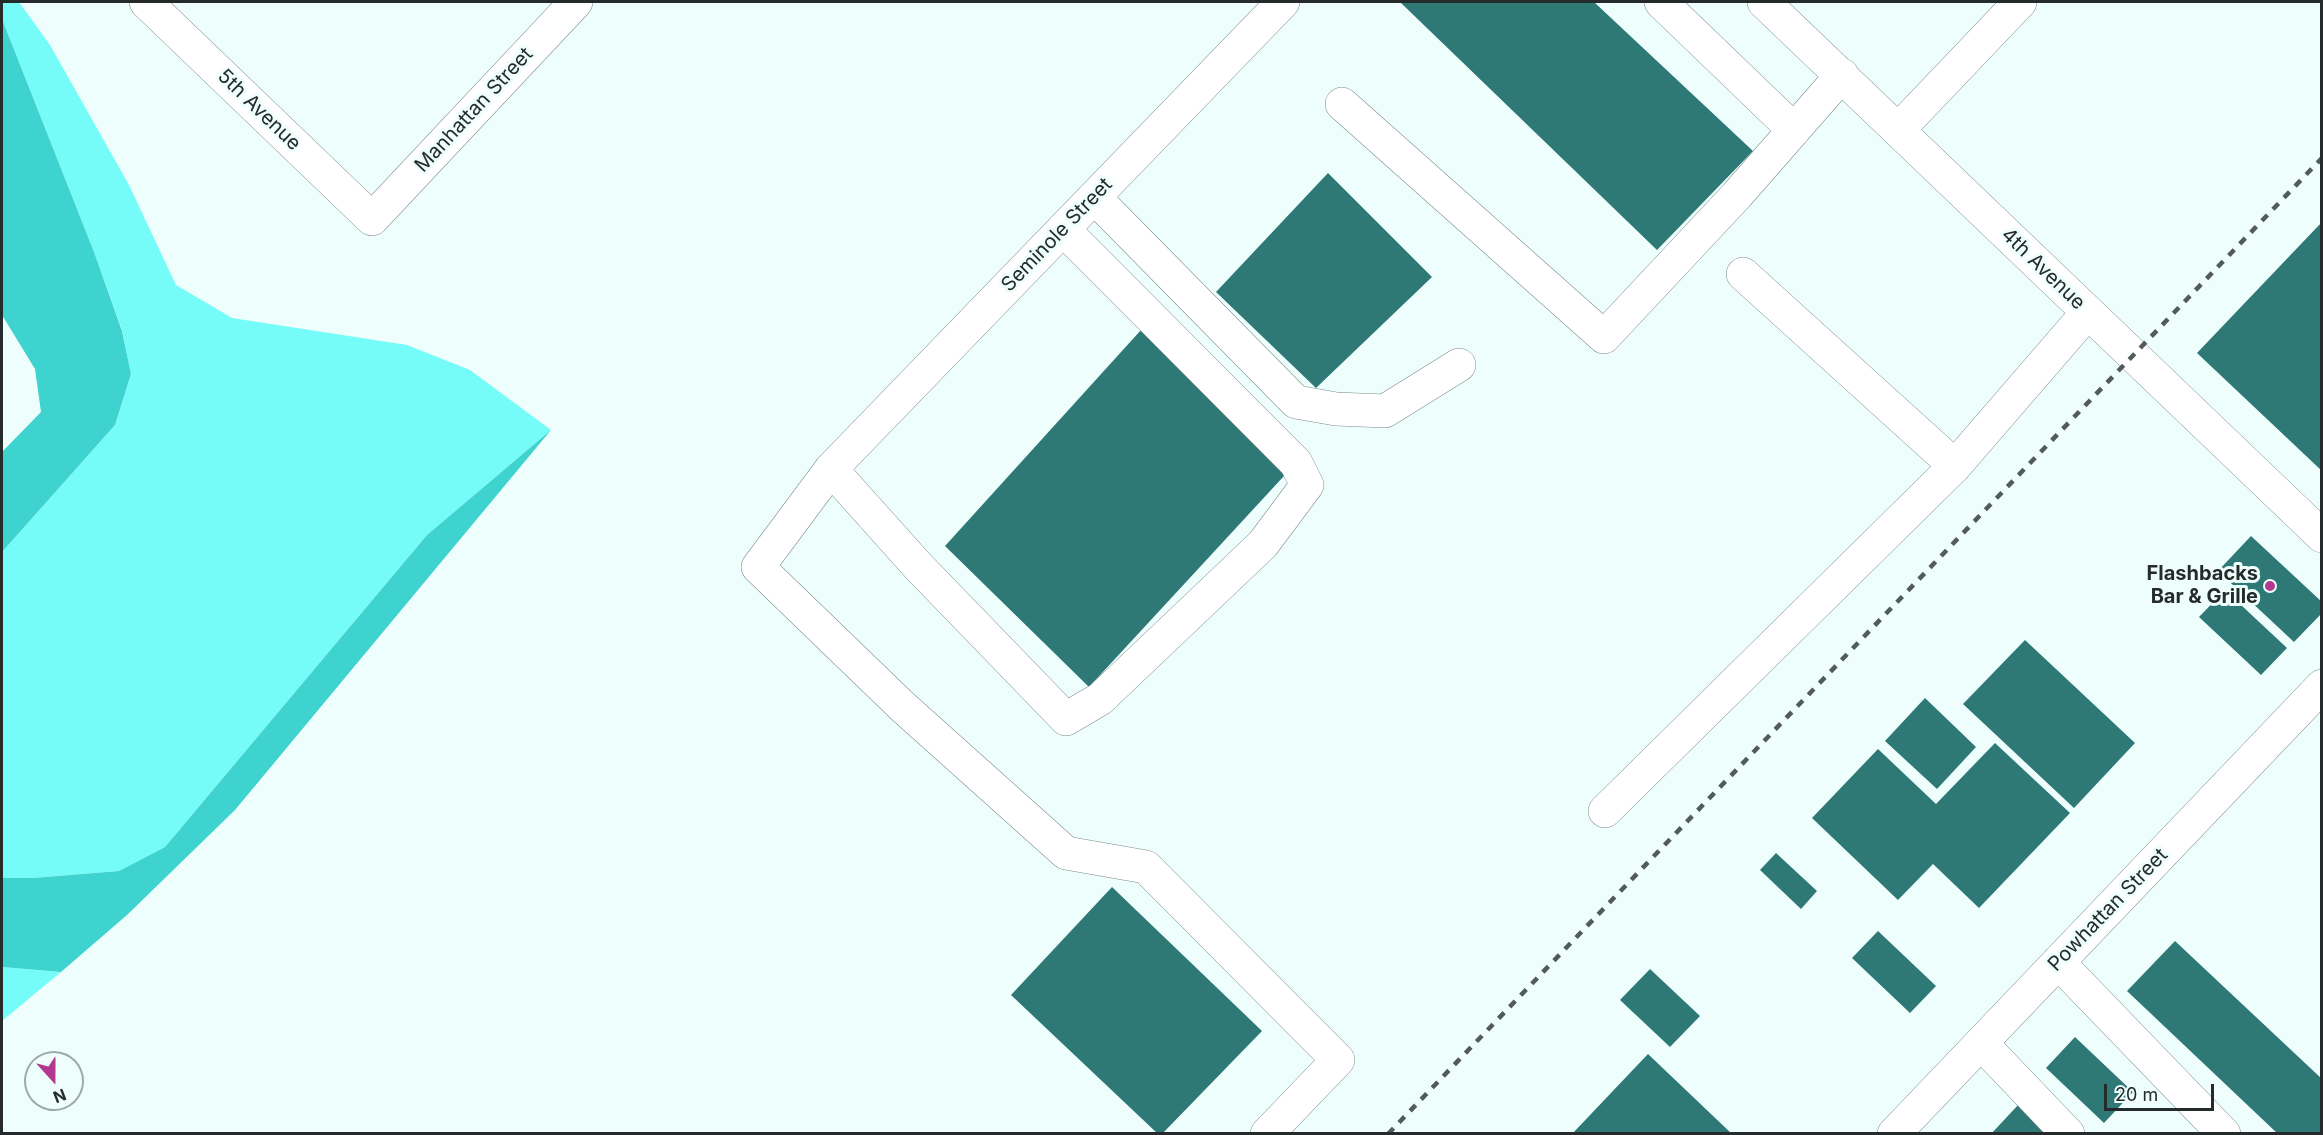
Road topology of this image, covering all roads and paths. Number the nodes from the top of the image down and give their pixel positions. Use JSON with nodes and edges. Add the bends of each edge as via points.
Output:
{"nodes":[{"id":1,"x":146,"y":2,"type":"edge"},
{"id":2,"x":576,"y":2,"type":"edge"},
{"id":3,"x":1283,"y":2,"type":"edge"},
{"id":4,"x":1661,"y":2,"type":"edge"},
{"id":5,"x":1764,"y":2,"type":"edge"},
{"id":6,"x":2020,"y":2,"type":"edge"},
{"id":7,"x":1842,"y":75,"type":"junction"},
{"id":8,"x":1342,"y":104,"type":"dead end"},
{"id":9,"x":1794,"y":130,"type":"junction"},
{"id":10,"x":1898,"y":130,"type":"junction"},
{"id":11,"x":1094,"y":197,"type":"junction"},
{"id":12,"x":372,"y":219,"type":"joint"},
{"id":13,"x":1063,"y":229,"type":"junction"},
{"id":14,"x":1743,"y":274,"type":"dead end"},
{"id":15,"x":2088,"y":312,"type":"junction"},
{"id":16,"x":1460,"y":365,"type":"dead end"},
{"id":17,"x":1955,"y":466,"type":"junction"},
{"id":18,"x":831,"y":469,"type":"junction"},
{"id":19,"x":2322,"y":536,"type":"edge"},
{"id":20,"x":2322,"y":686,"type":"edge"},
{"id":21,"x":1605,"y":811,"type":"dead end"},
{"id":22,"x":2058,"y":962,"type":"junction"},
{"id":23,"x":1981,"y":1043,"type":"junction"},
{"id":24,"x":1267,"y":1134,"type":"edge"},
{"id":25,"x":1894,"y":1134,"type":"edge"},
{"id":26,"x":2068,"y":1134,"type":"edge"},
{"id":27,"x":2224,"y":1134,"type":"edge"}],
"edges":[{"from":1,"to":12,"type":"street","name":"5th Avenue"},
{"from":2,"to":12,"type":"street","name":"Manhattan Street"},
{"from":3,"to":11,"type":"street","name":"Seminole Street"},
{"from":4,"to":9,"type":"street"},
{"from":5,"to":7,"type":"street","name":"4th Avenue"},
{"from":6,"to":10,"type":"street"},
{"from":7,"to":9,"type":"street"},
{"from":7,"to":10,"type":"street","name":"4th Avenue"},
{"from":8,"to":9,"type":"street","via":[[1604,337]]},
{"from":10,"to":15,"type":"street","name":"4th Avenue"},
{"from":11,"to":13,"type":"street","name":"Seminole Street"},
{"from":11,"to":16,"type":"street","via":[[1296,402],[1385,411]]},
{"from":13,"to":18,"type":"street","name":"Seminole Street"},
{"from":13,"to":18,"type":"street","via":[[1296,463],[1307,485],[1263,544],[1100,699],[1066,719],[917,565]]},
{"from":14,"to":17,"type":"street"},
{"from":15,"to":17,"type":"street"},
{"from":15,"to":19,"type":"street","name":"4th Avenue"},
{"from":17,"to":21,"type":"street"},
{"from":18,"to":24,"type":"street","name":"Seminole Street","via":[[758,567],[903,707],[1066,853],[1146,867],[1338,1060]]},
{"from":20,"to":22,"type":"street","name":"Powhattan Street"},
{"from":22,"to":23,"type":"street","name":"Powhattan Street"},
{"from":22,"to":27,"type":"street"},
{"from":23,"to":25,"type":"street","name":"Powhattan Street"},
{"from":23,"to":26,"type":"street"}]}
